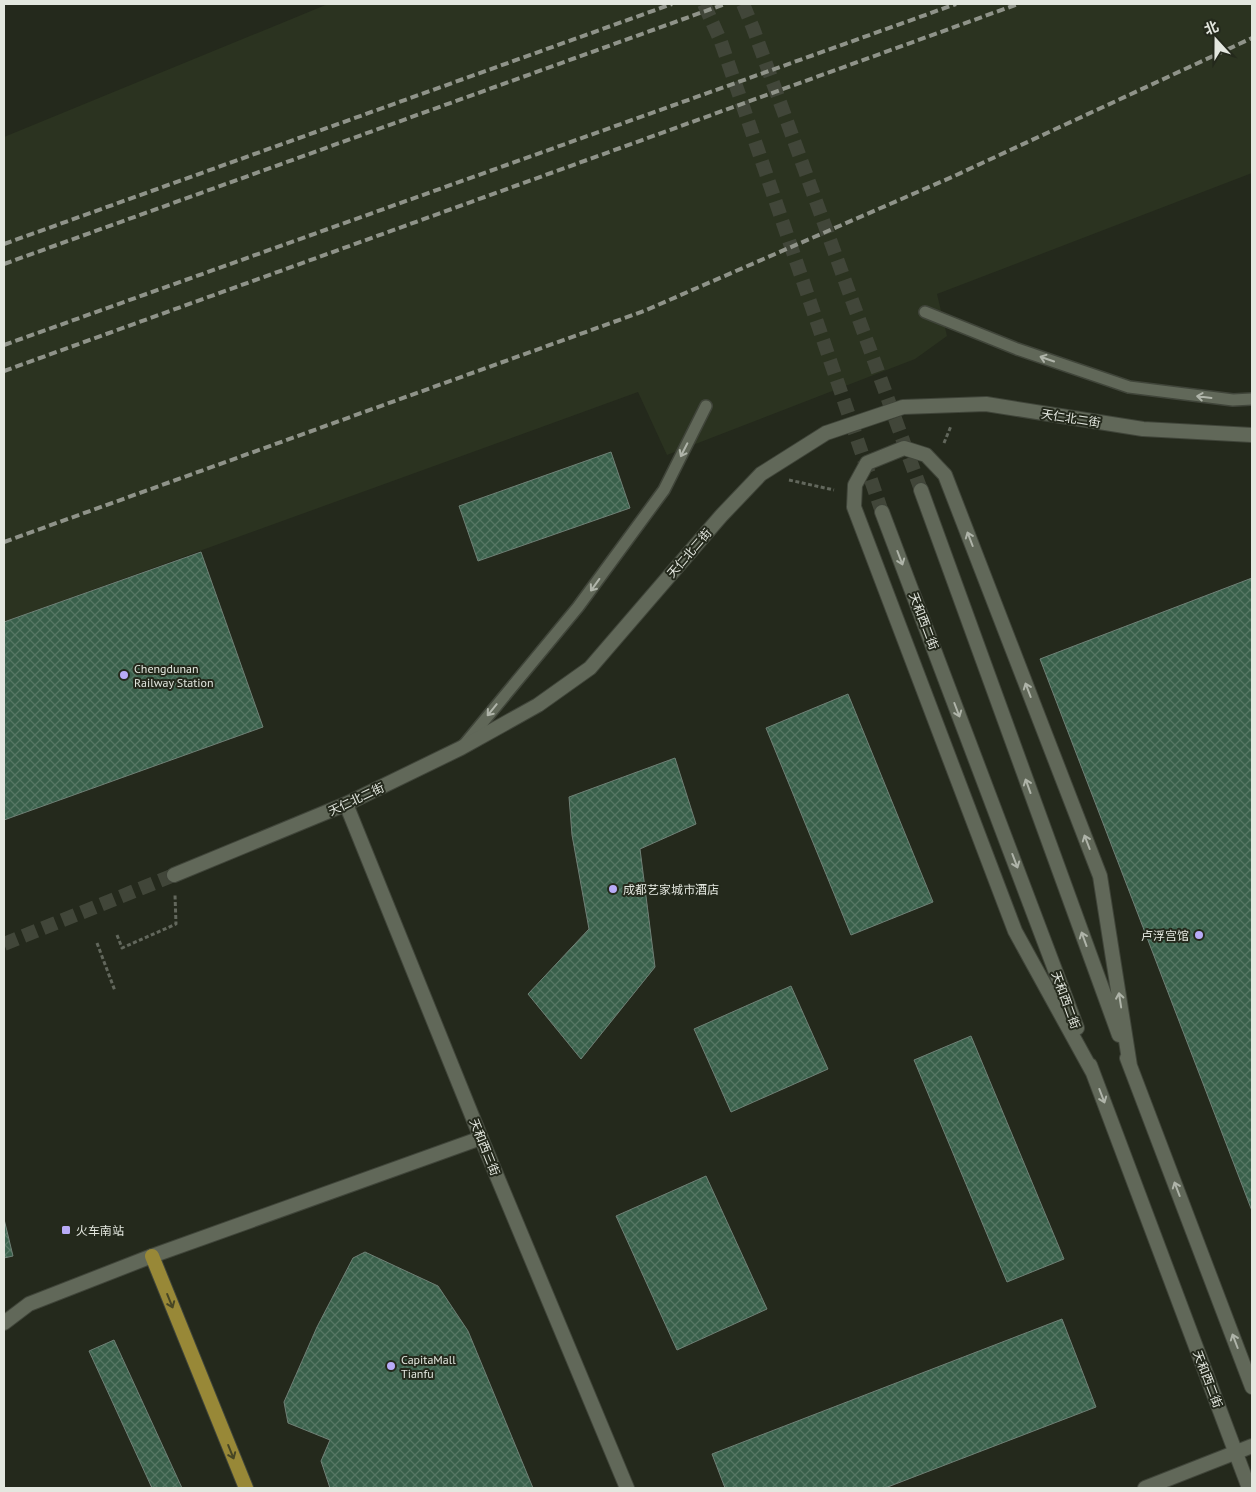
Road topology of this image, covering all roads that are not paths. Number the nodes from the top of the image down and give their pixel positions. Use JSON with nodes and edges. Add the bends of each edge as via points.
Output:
{"nodes":[{"id":1,"x":925,"y":312,"type":"dead end"},
{"id":2,"x":1252,"y":399,"type":"edge"},
{"id":3,"x":706,"y":406,"type":"dead end"},
{"id":4,"x":1252,"y":435,"type":"edge"},
{"id":5,"x":921,"y":490,"type":"tunnel mouth"},
{"id":6,"x":882,"y":512,"type":"tunnel mouth"},
{"id":7,"x":461,"y":748,"type":"junction"},
{"id":8,"x":346,"y":804,"type":"junction"},
{"id":9,"x":174,"y":874,"type":"tunnel mouth"},
{"id":10,"x":1130,"y":1066,"type":"junction"},
{"id":11,"x":1093,"y":1072,"type":"junction"},
{"id":12,"x":481,"y":1138,"type":"junction"},
{"id":13,"x":152,"y":1256,"type":"junction"},
{"id":14,"x":4,"y":1323,"type":"edge"},
{"id":15,"x":1252,"y":1387,"type":"edge"},
{"id":16,"x":1252,"y":1446,"type":"edge"},
{"id":17,"x":1236,"y":1452,"type":"junction"},
{"id":18,"x":246,"y":1488,"type":"edge"},
{"id":19,"x":627,"y":1488,"type":"edge"},
{"id":20,"x":1144,"y":1488,"type":"edge"},
{"id":21,"x":1249,"y":1488,"type":"edge"}],
"edges":[{"from":2,"to":1,"type":"lane","one_way":true,"via":[[1233,400],[1129,387],[1017,349]]},
{"from":3,"to":7,"type":"lane","one_way":true,"via":[[664,490],[578,607]]},
{"from":4,"to":7,"type":"street","name":"天仁北二街","via":[[1143,430],[986,404],[903,407],[826,433],[761,474],[590,668],[538,705]]},
{"from":10,"to":5,"type":"street","one_way":true},
{"from":6,"to":11,"type":"street","name":"天和西二街","one_way":true},
{"from":7,"to":8,"type":"street","name":"天仁北二街"},
{"from":8,"to":9,"type":"street","name":"天仁北二街"},
{"from":8,"to":12,"type":"street","name":"天和西三街"},
{"from":10,"to":11,"type":"street","one_way":true,"via":[[1100,876],[945,475],[926,455],[904,448],[867,463],[856,484],[854,507],[1015,931]]},
{"from":15,"to":10,"type":"street","one_way":true},
{"from":11,"to":17,"type":"street","name":"天和西二街","one_way":true},
{"from":12,"to":13,"type":"street"},
{"from":12,"to":19,"type":"street","name":"天和西三街"},
{"from":13,"to":14,"type":"street","via":[[29,1304]]},
{"from":13,"to":18,"type":"main road","one_way":true},
{"from":16,"to":17,"type":"street"},
{"from":17,"to":20,"type":"street"},
{"from":17,"to":21,"type":"street","name":"天和西二街"}]}
